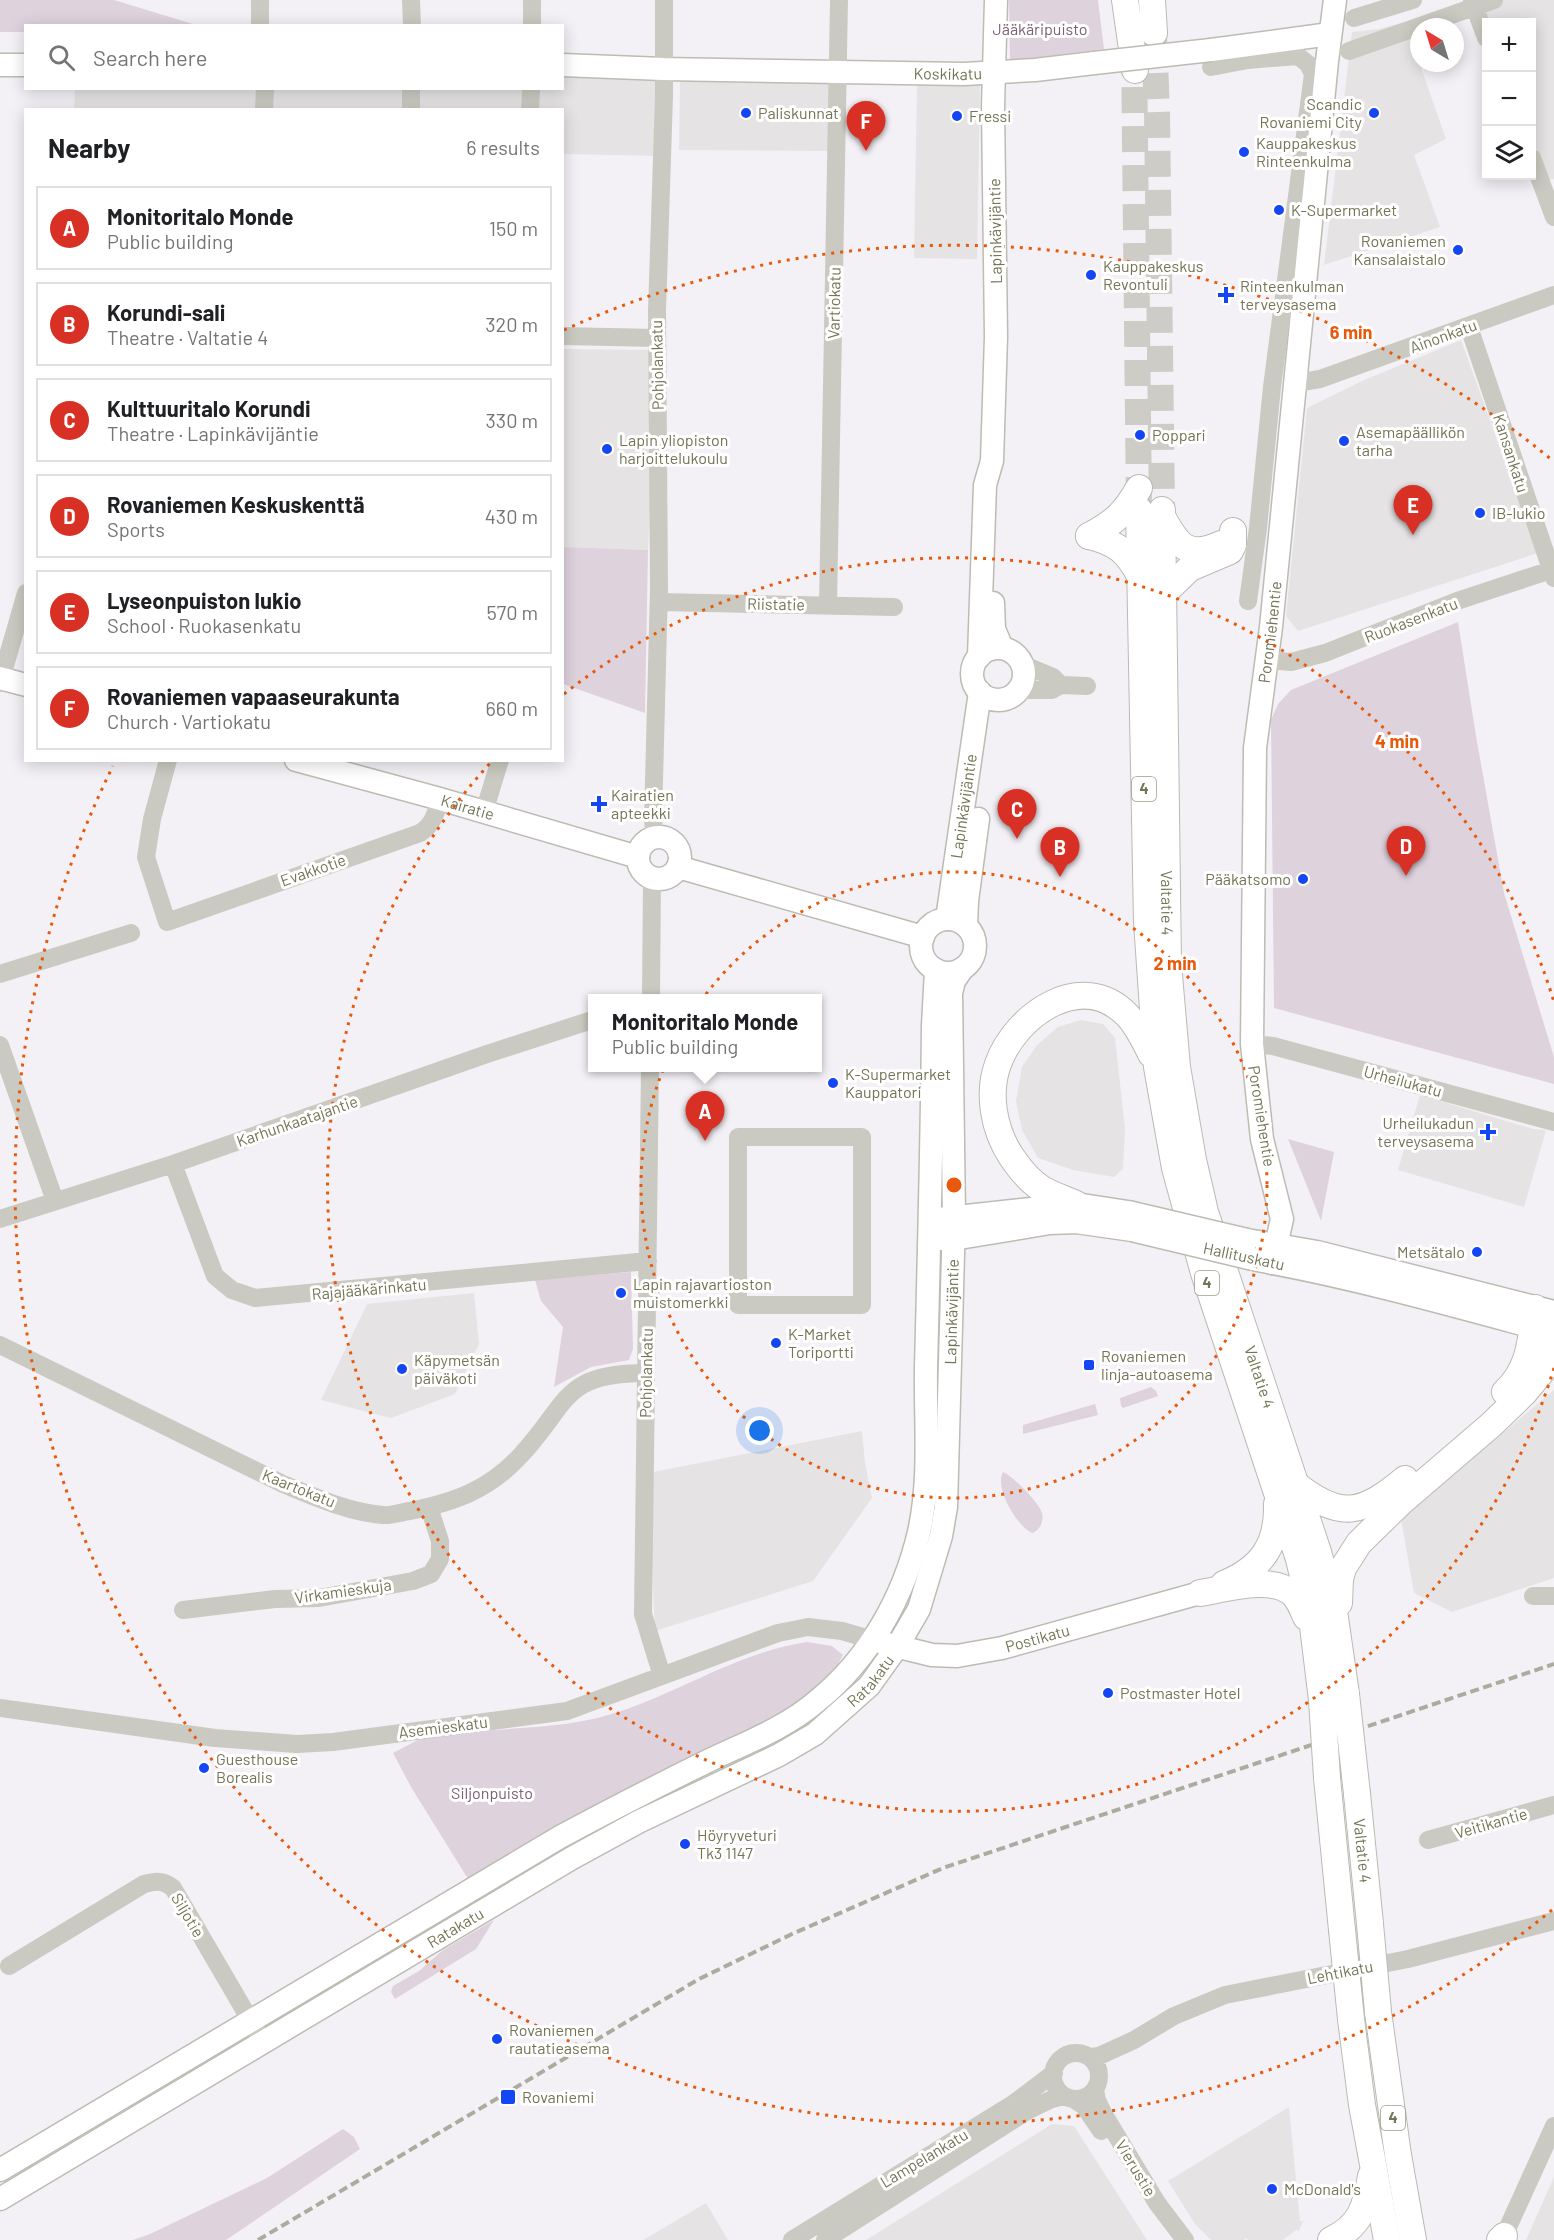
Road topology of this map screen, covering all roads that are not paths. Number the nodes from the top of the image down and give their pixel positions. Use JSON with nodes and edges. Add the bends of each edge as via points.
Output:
{"nodes":[{"id":1,"x":260,"y":0,"type":"edge"},
{"id":2,"x":411,"y":0,"type":"edge"},
{"id":3,"x":532,"y":0,"type":"edge"},
{"id":4,"x":664,"y":0,"type":"edge"},
{"id":5,"x":839,"y":0,"type":"edge"},
{"id":6,"x":996,"y":0,"type":"edge"},
{"id":7,"x":1125,"y":0,"type":"edge"},
{"id":8,"x":1132,"y":0,"type":"edge"},
{"id":9,"x":1152,"y":0,"type":"edge"},
{"id":10,"x":1161,"y":0,"type":"edge"},
{"id":11,"x":1335,"y":0,"type":"edge"},
{"id":12,"x":1413,"y":0,"type":"edge"},
{"id":13,"x":1494,"y":0,"type":"edge"},
{"id":14,"x":1474,"y":3,"type":"edge"},
{"id":15,"x":1354,"y":18,"type":"dead end"},
{"id":16,"x":260,"y":24,"type":"edge"},
{"id":17,"x":412,"y":24,"type":"edge"},
{"id":18,"x":532,"y":24,"type":"edge"},
{"id":19,"x":1482,"y":26,"type":"edge"},
{"id":20,"x":1149,"y":34,"type":"junction"},
{"id":21,"x":1330,"y":34,"type":"junction"},
{"id":22,"x":1349,"y":51,"type":"dead end"},
{"id":23,"x":1211,"y":58,"type":"junction"},
{"id":24,"x":0,"y":65,"type":"edge"},
{"id":25,"x":24,"y":65,"type":"edge"},
{"id":26,"x":564,"y":65,"type":"edge"},
{"id":27,"x":663,"y":69,"type":"junction"},
{"id":28,"x":1135,"y":70,"type":"tunnel mouth"},
{"id":29,"x":838,"y":72,"type":"junction"},
{"id":30,"x":994,"y":72,"type":"junction"},
{"id":31,"x":1313,"y":74,"type":"joint"},
{"id":32,"x":265,"y":90,"type":"edge"},
{"id":33,"x":411,"y":90,"type":"edge"},
{"id":34,"x":531,"y":90,"type":"edge"},
{"id":35,"x":264,"y":108,"type":"edge"},
{"id":36,"x":411,"y":108,"type":"edge"},
{"id":37,"x":530,"y":108,"type":"edge"},
{"id":38,"x":1536,"y":165,"type":"edge"},
{"id":39,"x":1548,"y":185,"type":"edge"},
{"id":40,"x":1554,"y":217,"type":"edge"},
{"id":41,"x":1554,"y":295,"type":"edge"},
{"id":42,"x":1469,"y":327,"type":"junction"},
{"id":43,"x":564,"y":336,"type":"edge"},
{"id":44,"x":657,"y":338,"type":"junction"},
{"id":45,"x":1296,"y":383,"type":"junction"},
{"id":46,"x":992,"y":461,"type":"junction"},
{"id":47,"x":1151,"y":507,"type":"junction"},
{"id":48,"x":1553,"y":572,"type":"edge"},
{"id":49,"x":1140,"y":576,"type":"junction"},
{"id":50,"x":1164,"y":593,"type":"junction"},
{"id":51,"x":24,"y":600,"type":"edge"},
{"id":52,"x":1248,"y":601,"type":"dead end"},
{"id":53,"x":659,"y":602,"type":"junction"},
{"id":54,"x":828,"y":605,"type":"junction"},
{"id":55,"x":894,"y":607,"type":"dead end"},
{"id":56,"x":1002,"y":648,"type":"junction"},
{"id":57,"x":979,"y":657,"type":"junction"},
{"id":58,"x":1267,"y":660,"type":"junction"},
{"id":59,"x":1022,"y":664,"type":"junction"},
{"id":60,"x":0,"y":680,"type":"edge"},
{"id":61,"x":24,"y":685,"type":"edge"},
{"id":62,"x":1061,"y":685,"type":"junction"},
{"id":63,"x":1087,"y":686,"type":"dead end"},
{"id":64,"x":1018,"y":690,"type":"junction"},
{"id":65,"x":987,"y":696,"type":"junction"},
{"id":66,"x":167,"y":762,"type":"edge"},
{"id":67,"x":309,"y":762,"type":"edge"},
{"id":68,"x":499,"y":762,"type":"edge"},
{"id":69,"x":349,"y":768,"type":"edge"},
{"id":70,"x":440,"y":799,"type":"junction"},
{"id":71,"x":484,"y":812,"type":"junction"},
{"id":72,"x":655,"y":837,"type":"junction"},
{"id":73,"x":638,"y":857,"type":"junction"},
{"id":74,"x":678,"y":867,"type":"junction"},
{"id":75,"x":652,"y":878,"type":"junction"},
{"id":76,"x":957,"y":922,"type":"junction"},
{"id":77,"x":131,"y":933,"type":"dead end"},
{"id":78,"x":923,"y":937,"type":"junction"},
{"id":79,"x":962,"y":969,"type":"junction"},
{"id":80,"x":936,"y":970,"type":"junction"},
{"id":81,"x":0,"y":974,"type":"edge"},
{"id":82,"x":651,"y":994,"type":"edge"},
{"id":83,"x":588,"y":1021,"type":"edge"},
{"id":84,"x":1252,"y":1044,"type":"junction"},
{"id":85,"x":0,"y":1045,"type":"edge"},
{"id":86,"x":1157,"y":1067,"type":"junction"},
{"id":87,"x":650,"y":1072,"type":"edge"},
{"id":88,"x":1554,"y":1122,"type":"edge"},
{"id":89,"x":738,"y":1137,"type":"joint"},
{"id":90,"x":173,"y":1164,"type":"junction"},
{"id":91,"x":55,"y":1201,"type":"junction"},
{"id":92,"x":1076,"y":1204,"type":"junction"},
{"id":93,"x":0,"y":1219,"type":"edge"},
{"id":94,"x":1130,"y":1221,"type":"junction"},
{"id":95,"x":929,"y":1229,"type":"junction"},
{"id":96,"x":954,"y":1229,"type":"junction"},
{"id":97,"x":1262,"y":1252,"type":"junction"},
{"id":98,"x":648,"y":1261,"type":"junction"},
{"id":99,"x":1547,"y":1323,"type":"edge"},
{"id":100,"x":0,"y":1345,"type":"edge"},
{"id":101,"x":646,"y":1373,"type":"junction"},
{"id":102,"x":1286,"y":1489,"type":"junction"},
{"id":103,"x":429,"y":1507,"type":"junction"},
{"id":104,"x":1200,"y":1593,"type":"junction"},
{"id":105,"x":1533,"y":1596,"type":"dead end"},
{"id":106,"x":1554,"y":1596,"type":"edge"},
{"id":107,"x":183,"y":1610,"type":"dead end"},
{"id":108,"x":1338,"y":1631,"type":"junction"},
{"id":109,"x":1314,"y":1637,"type":"junction"},
{"id":110,"x":873,"y":1640,"type":"junction"},
{"id":111,"x":897,"y":1647,"type":"junction"},
{"id":112,"x":663,"y":1676,"type":"junction"},
{"id":113,"x":0,"y":1708,"type":"edge"},
{"id":114,"x":1554,"y":1805,"type":"edge"},
{"id":115,"x":1428,"y":1840,"type":"dead end"},
{"id":116,"x":1554,"y":1921,"type":"edge"},
{"id":117,"x":9,"y":1966,"type":"dead end"},
{"id":118,"x":250,"y":2021,"type":"junction"},
{"id":119,"x":1134,"y":2040,"type":"junction"},
{"id":120,"x":263,"y":2042,"type":"junction"},
{"id":121,"x":1090,"y":2057,"type":"junction"},
{"id":122,"x":1053,"y":2073,"type":"junction"},
{"id":123,"x":1097,"y":2086,"type":"junction"},
{"id":124,"x":1068,"y":2098,"type":"junction"},
{"id":125,"x":1554,"y":2126,"type":"edge"},
{"id":126,"x":1373,"y":2167,"type":"junction"},
{"id":127,"x":0,"y":2170,"type":"edge"},
{"id":128,"x":0,"y":2199,"type":"edge"},
{"id":129,"x":1416,"y":2235,"type":"edge"},
{"id":130,"x":1502,"y":2239,"type":"edge"},
{"id":131,"x":792,"y":2240,"type":"edge"},
{"id":132,"x":825,"y":2240,"type":"edge"},
{"id":133,"x":1171,"y":2240,"type":"edge"},
{"id":134,"x":1185,"y":2240,"type":"edge"},
{"id":135,"x":1330,"y":2240,"type":"edge"},
{"id":136,"x":1387,"y":2240,"type":"edge"}],
"edges":[{"from":1,"to":16,"type":"street"},
{"from":2,"to":17,"type":"street"},
{"from":3,"to":18,"type":"street"},
{"from":4,"to":27,"type":"street","name":"Pohjolankatu"},
{"from":5,"to":29,"type":"street","name":"Vartiokatu"},
{"from":6,"to":30,"type":"main road","name":"Lapinkävijäntie"},
{"from":7,"to":28,"type":"highway"},
{"from":8,"to":20,"type":"highway"},
{"from":9,"to":20,"type":"highway"},
{"from":10,"to":20,"type":"highway"},
{"from":11,"to":21,"type":"main road","name":"Poromiehentie"},
{"from":12,"to":15,"type":"street"},
{"from":13,"to":14,"type":"street"},
{"from":14,"to":19,"type":"street"},
{"from":14,"to":22,"type":"street"},
{"from":21,"to":23,"type":"main road","name":"Koskikatu"},
{"from":21,"to":45,"type":"main road","name":"Poromiehentie"},
{"from":23,"to":30,"type":"main road","name":"Koskikatu","bridge":true},
{"from":23,"to":31,"type":"street","name":"Koskikatu","via":[[1298,56]]},
{"from":24,"to":25,"type":"main road"},
{"from":26,"to":27,"type":"main road","name":"Koskikatu"},
{"from":27,"to":29,"type":"main road","name":"Koskikatu"},
{"from":27,"to":44,"type":"street","name":"Pohjolankatu"},
{"from":29,"to":30,"type":"main road","name":"Koskikatu"},
{"from":29,"to":54,"type":"street","name":"Vartiokatu"},
{"from":30,"to":46,"type":"main road","name":"Lapinkävijäntie","via":[[996,337]]},
{"from":31,"to":52,"type":"street","name":"Poromiehentie"},
{"from":32,"to":35,"type":"street"},
{"from":33,"to":36,"type":"street"},
{"from":34,"to":37,"type":"street"},
{"from":38,"to":39,"type":"street"},
{"from":39,"to":40,"type":"street"},
{"from":41,"to":42,"type":"street","name":"Ainonkatu"},
{"from":42,"to":45,"type":"street","name":"Ainonkatu","via":[[1320,379]]},
{"from":42,"to":48,"type":"street","name":"Kansankatu"},
{"from":43,"to":44,"type":"street"},
{"from":44,"to":53,"type":"street","name":"Pohjolankatu"},
{"from":45,"to":58,"type":"main road","name":"Poromiehentie"},
{"from":46,"to":56,"type":"main road","name":"Lapinkävijäntie","via":[[997,485],[994,629]]},
{"from":46,"to":57,"type":"main road","name":"Lapinkävijäntie","via":[[985,485]]},
{"from":47,"to":49,"type":"highway","name":"Valtatie 4","number":"4"},
{"from":47,"to":49,"type":"highway","via":[[1128,507],[1089,536],[1106,540],[1131,558]]},
{"from":47,"to":50,"type":"highway","name":"Valtatie 4","number":"4"},
{"from":47,"to":50,"type":"highway","via":[[1178,544],[1192,551],[1223,544],[1233,531],[1234,536],[1230,551],[1190,568]]},
{"from":48,"to":58,"type":"street","name":"Ruokasenkatu","via":[[1457,601],[1325,653],[1291,662]]},
{"from":49,"to":86,"type":"highway","name":"Valtatie 4","number":"4","via":[[1147,922]]},
{"from":50,"to":102,"type":"highway","name":"Valtatie 4","number":"4","via":[[1168,964],[1179,1078],[1205,1212]]},
{"from":51,"to":60,"type":"street"},
{"from":53,"to":54,"type":"street","name":"Riistatie"},
{"from":53,"to":72,"type":"street","name":"Pohjolankatu"},
{"from":54,"to":55,"type":"street","name":"Riistatie"},
{"from":56,"to":57,"type":"main road"},
{"from":56,"to":59,"type":"main road"},
{"from":57,"to":65,"type":"main road","via":[[973,681]]},
{"from":58,"to":84,"type":"main road","name":"Poromiehentie","via":[[1255,748]]},
{"from":59,"to":62,"type":"street","via":[[1053,677]]},
{"from":59,"to":64,"type":"main road"},
{"from":60,"to":61,"type":"main road"},
{"from":62,"to":63,"type":"street"},
{"from":62,"to":64,"type":"street","via":[[1052,690]]},
{"from":64,"to":65,"type":"main road","via":[[1007,698]]},
{"from":65,"to":76,"type":"main road","name":"Lapinkävijäntie"},
{"from":66,"to":70,"type":"street","name":"Evakkotie","via":[[146,857],[167,922],[420,833],[435,818]]},
{"from":67,"to":69,"type":"main road","name":"Kairatie"},
{"from":68,"to":71,"type":"street"},
{"from":69,"to":70,"type":"main road","name":"Kairatie"},
{"from":70,"to":71,"type":"main road","name":"Kairatie"},
{"from":71,"to":73,"type":"main road","name":"Kairatie"},
{"from":72,"to":73,"type":"main road","via":[[643,844]]},
{"from":72,"to":74,"type":"main road","via":[[668,838],[677,847]]},
{"from":73,"to":75,"type":"main road","via":[[641,870]]},
{"from":74,"to":75,"type":"main road","via":[[670,876]]},
{"from":74,"to":78,"type":"main road"},
{"from":75,"to":82,"type":"street"},
{"from":76,"to":78,"type":"main road","via":[[932,924]]},
{"from":76,"to":79,"type":"main road","via":[[975,940],[971,961]]},
{"from":77,"to":81,"type":"street"},
{"from":78,"to":80,"type":"main road","via":[[923,956]]},
{"from":79,"to":80,"type":"main road","via":[[949,973]]},
{"from":79,"to":96,"type":"main road","name":"Lapinkävijäntie","via":[[951,993]]},
{"from":80,"to":95,"type":"main road","name":"Lapinkävijäntie"},
{"from":83,"to":90,"type":"street","name":"Karhunkaatajantie"},
{"from":84,"to":88,"type":"street","name":"Urheilukatu","via":[[1273,1046]]},
{"from":84,"to":97,"type":"main road","name":"Poromiehentie","via":[[1262,1139],[1282,1219]]},
{"from":85,"to":91,"type":"street"},
{"from":86,"to":92,"type":"highway","via":[[1126,1013],[1091,996],[1057,1000],[1025,1021],[1012,1036],[997,1066],[993,1086],[999,1133],[1018,1168],[1042,1189]]},
{"from":86,"to":102,"type":"highway","name":"Valtatie 4","number":"4","via":[[1175,1168],[1204,1273]]},
{"from":87,"to":98,"type":"street","name":"Pohjolankatu"},
{"from":89,"to":89,"type":"street","via":[[738,1305],[862,1305],[862,1137]]},
{"from":90,"to":91,"type":"street","name":"Karhunkaatajantie"},
{"from":90,"to":98,"type":"street","name":"Rajajääkärinkatu","via":[[215,1276],[232,1290],[255,1298]]},
{"from":91,"to":93,"type":"street","name":"Karhunkaatajantie"},
{"from":92,"to":94,"type":"main road","name":"Hallituskatu"},
{"from":92,"to":96,"type":"main road","name":"Hallituskatu"},
{"from":94,"to":96,"type":"main road","name":"Hallituskatu"},
{"from":94,"to":97,"type":"main road","name":"Hallituskatu","bridge":true},
{"from":95,"to":96,"type":"main road","name":"Hallituskatu"},
{"from":95,"to":110,"type":"main road","name":"Lapinkävijäntie","via":[[924,1507],[908,1570]]},
{"from":96,"to":111,"type":"main road","name":"Lapinkävijäntie","via":[[944,1521],[919,1609]]},
{"from":97,"to":99,"type":"main road","name":"Hallituskatu","via":[[1314,1270]]},
{"from":98,"to":101,"type":"street","name":"Pohjolankatu"},
{"from":99,"to":102,"type":"highway","via":[[1511,1387],[1376,1501],[1351,1509],[1333,1507]]},
{"from":99,"to":108,"type":"highway","via":[[1551,1352],[1544,1370],[1492,1424],[1392,1511],[1348,1558],[1340,1579]]},
{"from":100,"to":103,"type":"street","name":"Kaartokatu","via":[[328,1503],[384,1515]]},
{"from":101,"to":103,"type":"street","name":"Kaartokatu","via":[[603,1376],[581,1385],[565,1398],[519,1457],[499,1475],[465,1496]]},
{"from":101,"to":112,"type":"street","name":"Pohjolankatu","via":[[644,1614]]},
{"from":102,"to":104,"type":"highway","via":[[1277,1528],[1264,1555],[1249,1571]]},
{"from":102,"to":108,"type":"highway","name":"Valtatie 4","number":"4","via":[[1324,1572]]},
{"from":102,"to":109,"type":"highway","name":"Valtatie 4","number":"4"},
{"from":103,"to":107,"type":"street","name":"Virkamieskuja","via":[[440,1541],[440,1559],[431,1574],[413,1581],[319,1598]]},
{"from":104,"to":109,"type":"highway","via":[[1257,1584],[1285,1588],[1294,1594]]},
{"from":104,"to":111,"type":"main road","name":"Postikatu","via":[[1002,1648],[957,1656]]},
{"from":105,"to":106,"type":"street"},
{"from":108,"to":129,"type":"highway","name":"Valtatie 4","number":"4","bridge":true,"via":[[1378,2012],[1398,2155]]},
{"from":109,"to":126,"type":"highway","name":"Valtatie 4","number":"4","bridge":true,"via":[[1342,1930]]},
{"from":110,"to":111,"type":"main road","name":"Postikatu"},
{"from":110,"to":112,"type":"street","name":"Asemieskatu","via":[[808,1627],[778,1633]]},
{"from":110,"to":118,"type":"main road","name":"Ratakatu","via":[[843,1678],[800,1714],[560,1837]]},
{"from":111,"to":120,"type":"main road","name":"Ratakatu","via":[[869,1686],[805,1741],[572,1858]]},
{"from":112,"to":113,"type":"street","name":"Asemieskatu","via":[[548,1715],[297,1744],[215,1738]]},
{"from":114,"to":115,"type":"street","name":"Veitikantie"},
{"from":116,"to":119,"type":"street","name":"Lehtikatu","via":[[1408,1959],[1225,1995],[1174,2016]]},
{"from":117,"to":118,"type":"street","name":"Siljotie","via":[[144,1884],[162,1882],[173,1888]]},
{"from":118,"to":120,"type":"street","name":"Siljotie"},
{"from":118,"to":127,"type":"main road","name":"Ratakatu"},
{"from":119,"to":121,"type":"street","name":"Lehtikatu"},
{"from":119,"to":123,"type":"street","name":"Lehtikatu"},
{"from":120,"to":128,"type":"main road","name":"Ratakatu"},
{"from":121,"to":122,"type":"street","via":[[1068,2055]]},
{"from":121,"to":123,"type":"street","via":[[1097,2066]]},
{"from":122,"to":124,"type":"street","via":[[1056,2087]]},
{"from":122,"to":131,"type":"street","name":"Lampelankatu","via":[[1013,2104]]},
{"from":123,"to":124,"type":"street","via":[[1083,2099]]},
{"from":123,"to":134,"type":"street","name":"Vierustie","via":[[1102,2113],[1157,2203]]},
{"from":124,"to":132,"type":"street","name":"Lampelankatu","via":[[1052,2099],[1034,2107]]},
{"from":124,"to":133,"type":"street","name":"Vierustie","via":[[1084,2106],[1094,2118],[1134,2188]]},
{"from":125,"to":130,"type":"street"},
{"from":126,"to":135,"type":"highway","via":[[1368,2197],[1360,2214],[1347,2231]]},
{"from":126,"to":136,"type":"highway","name":"Valtatie 4","number":"4"}]}
